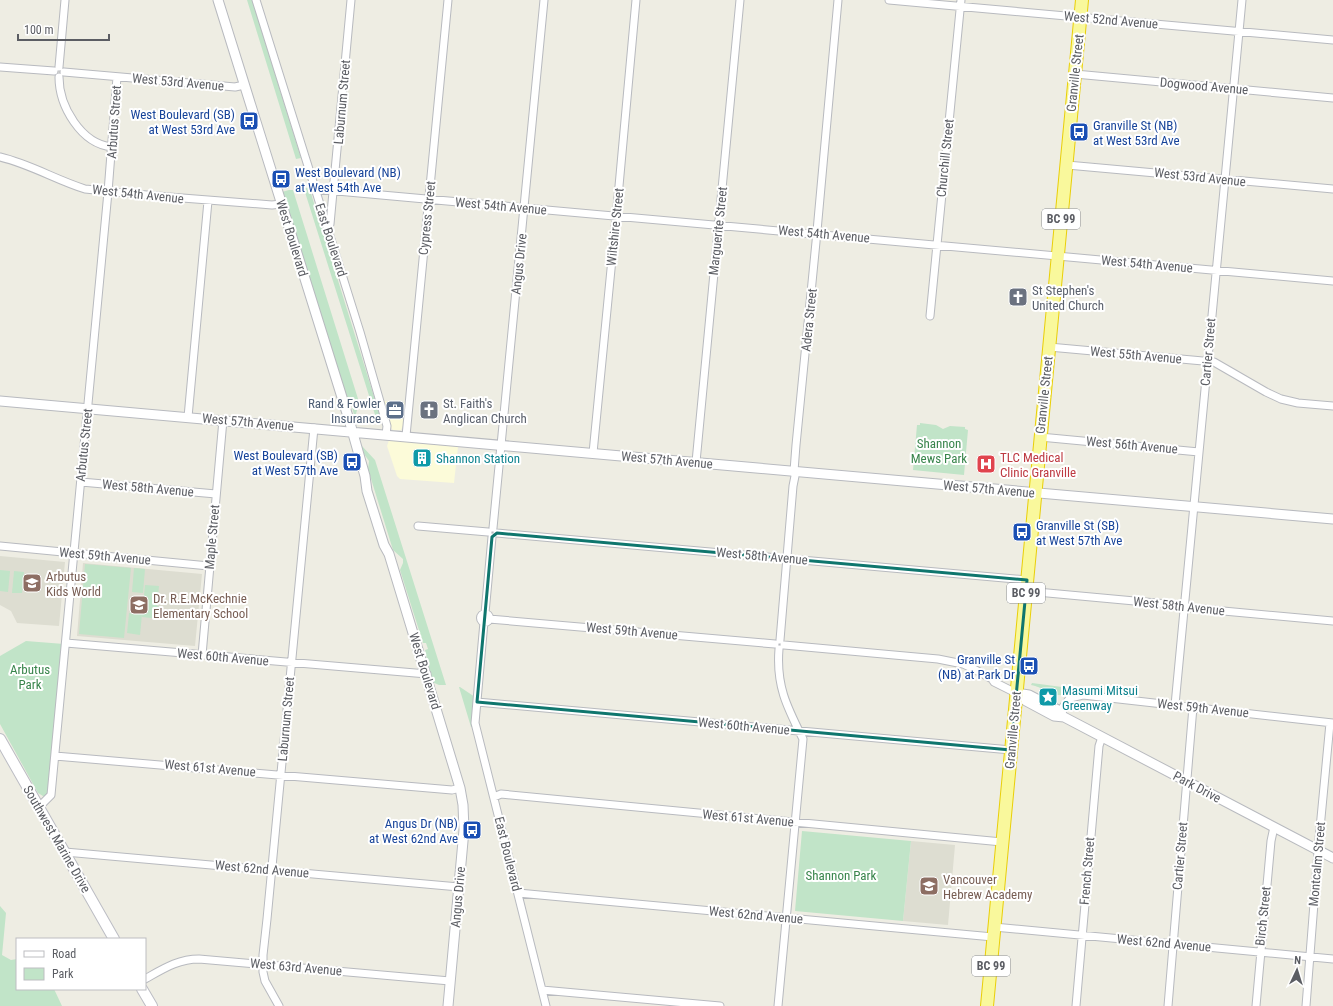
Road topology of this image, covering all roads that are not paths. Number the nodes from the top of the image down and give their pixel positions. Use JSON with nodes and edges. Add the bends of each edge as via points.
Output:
{"nodes":[{"id":1,"x":65,"y":0,"type":"edge"},
{"id":2,"x":218,"y":0,"type":"edge"},
{"id":3,"x":256,"y":0,"type":"edge"},
{"id":4,"x":351,"y":0,"type":"edge"},
{"id":5,"x":448,"y":0,"type":"edge"},
{"id":6,"x":544,"y":0,"type":"edge"},
{"id":7,"x":636,"y":0,"type":"edge"},
{"id":8,"x":740,"y":0,"type":"edge"},
{"id":9,"x":838,"y":0,"type":"edge"},
{"id":10,"x":889,"y":0,"type":"edge"},
{"id":11,"x":1082,"y":0,"type":"edge"},
{"id":12,"x":1242,"y":0,"type":"edge"},
{"id":13,"x":960,"y":3,"type":"edge"},
{"id":14,"x":1081,"y":17,"type":"junction"},
{"id":15,"x":1239,"y":32,"type":"junction"},
{"id":16,"x":1333,"y":40,"type":"edge"},
{"id":17,"x":0,"y":67,"type":"edge"},
{"id":18,"x":59,"y":72,"type":"junction"},
{"id":19,"x":1075,"y":74,"type":"junction"},
{"id":20,"x":117,"y":77,"type":"junction"},
{"id":21,"x":244,"y":85,"type":"junction"},
{"id":22,"x":1234,"y":88,"type":"junction"},
{"id":23,"x":1333,"y":98,"type":"edge"},
{"id":24,"x":112,"y":147,"type":"junction"},
{"id":25,"x":0,"y":158,"type":"edge"},
{"id":26,"x":1067,"y":165,"type":"junction"},
{"id":27,"x":1225,"y":180,"type":"junction"},
{"id":28,"x":315,"y":189,"type":"junction"},
{"id":29,"x":1333,"y":189,"type":"edge"},
{"id":30,"x":333,"y":191,"type":"junction"},
{"id":31,"x":108,"y":192,"type":"junction"},
{"id":32,"x":429,"y":199,"type":"junction"},
{"id":33,"x":208,"y":201,"type":"junction"},
{"id":34,"x":281,"y":204,"type":"junction"},
{"id":35,"x":524,"y":208,"type":"junction"},
{"id":36,"x":617,"y":216,"type":"junction"},
{"id":37,"x":719,"y":225,"type":"junction"},
{"id":38,"x":327,"y":228,"type":"junction"},
{"id":39,"x":817,"y":234,"type":"junction"},
{"id":40,"x":937,"y":245,"type":"junction"},
{"id":41,"x":1058,"y":256,"type":"junction"},
{"id":42,"x":1217,"y":270,"type":"junction"},
{"id":43,"x":1333,"y":281,"type":"edge"},
{"id":44,"x":930,"y":316,"type":"dead end"},
{"id":45,"x":1049,"y":347,"type":"junction"},
{"id":46,"x":1207,"y":361,"type":"junction"},
{"id":47,"x":0,"y":400,"type":"edge"},
{"id":48,"x":1333,"y":406,"type":"edge"},
{"id":49,"x":88,"y":408,"type":"junction"},
{"id":50,"x":188,"y":417,"type":"junction"},
{"id":51,"x":224,"y":420,"type":"junction"},
{"id":52,"x":314,"y":428,"type":"junction"},
{"id":53,"x":352,"y":432,"type":"junction"},
{"id":54,"x":386,"y":435,"type":"junction"},
{"id":55,"x":406,"y":436,"type":"junction"},
{"id":56,"x":1040,"y":437,"type":"junction"},
{"id":57,"x":501,"y":445,"type":"junction"},
{"id":58,"x":1199,"y":452,"type":"junction"},
{"id":59,"x":593,"y":453,"type":"junction"},
{"id":60,"x":696,"y":462,"type":"junction"},
{"id":61,"x":794,"y":471,"type":"junction"},
{"id":62,"x":81,"y":482,"type":"junction"},
{"id":63,"x":1035,"y":493,"type":"junction"},
{"id":64,"x":216,"y":494,"type":"junction"},
{"id":65,"x":1194,"y":507,"type":"junction"},
{"id":66,"x":1333,"y":520,"type":"edge"},
{"id":67,"x":418,"y":526,"type":"dead end"},
{"id":68,"x":493,"y":532,"type":"junction"},
{"id":69,"x":0,"y":546,"type":"edge"},
{"id":70,"x":74,"y":553,"type":"junction"},
{"id":71,"x":787,"y":558,"type":"junction"},
{"id":72,"x":209,"y":566,"type":"junction"},
{"id":73,"x":1026,"y":586,"type":"junction"},
{"id":74,"x":1184,"y":606,"type":"junction"},
{"id":75,"x":486,"y":618,"type":"junction"},
{"id":76,"x":1333,"y":621,"type":"edge"},
{"id":77,"x":66,"y":643,"type":"junction"},
{"id":78,"x":779,"y":644,"type":"junction"},
{"id":79,"x":202,"y":655,"type":"junction"},
{"id":80,"x":292,"y":664,"type":"junction"},
{"id":81,"x":427,"y":674,"type":"junction"},
{"id":82,"x":1016,"y":693,"type":"junction"},
{"id":83,"x":477,"y":702,"type":"junction"},
{"id":84,"x":1175,"y":705,"type":"junction"},
{"id":85,"x":1193,"y":707,"type":"junction"},
{"id":86,"x":1062,"y":716,"type":"junction"},
{"id":87,"x":1332,"y":723,"type":"edge"},
{"id":88,"x":800,"y":731,"type":"junction"},
{"id":89,"x":1102,"y":737,"type":"junction"},
{"id":90,"x":0,"y":739,"type":"edge"},
{"id":91,"x":1011,"y":750,"type":"junction"},
{"id":92,"x":55,"y":756,"type":"junction"},
{"id":93,"x":281,"y":774,"type":"junction"},
{"id":94,"x":1187,"y":781,"type":"junction"},
{"id":95,"x":460,"y":788,"type":"junction"},
{"id":96,"x":494,"y":797,"type":"junction"},
{"id":97,"x":39,"y":807,"type":"junction"},
{"id":98,"x":795,"y":822,"type":"junction"},
{"id":99,"x":1274,"y":827,"type":"junction"},
{"id":100,"x":1002,"y":842,"type":"junction"},
{"id":101,"x":1318,"y":850,"type":"junction"},
{"id":102,"x":65,"y":852,"type":"junction"},
{"id":103,"x":1333,"y":858,"type":"edge"},
{"id":104,"x":272,"y":870,"type":"junction"},
{"id":105,"x":459,"y":887,"type":"junction"},
{"id":106,"x":518,"y":893,"type":"junction"},
{"id":107,"x":786,"y":917,"type":"junction"},
{"id":108,"x":994,"y":932,"type":"junction"},
{"id":109,"x":1081,"y":935,"type":"junction"},
{"id":110,"x":113,"y":938,"type":"edge"},
{"id":111,"x":1173,"y":944,"type":"junction"},
{"id":112,"x":1260,"y":952,"type":"junction"},
{"id":113,"x":1310,"y":957,"type":"junction"},
{"id":114,"x":1333,"y":959,"type":"edge"},
{"id":115,"x":263,"y":964,"type":"junction"},
{"id":116,"x":146,"y":978,"type":"edge"},
{"id":117,"x":450,"y":981,"type":"junction"},
{"id":118,"x":143,"y":990,"type":"edge"},
{"id":119,"x":542,"y":990,"type":"junction"},
{"id":120,"x":152,"y":1006,"type":"edge"},
{"id":121,"x":279,"y":1006,"type":"edge"},
{"id":122,"x":448,"y":1006,"type":"edge"},
{"id":123,"x":546,"y":1006,"type":"edge"},
{"id":124,"x":720,"y":1006,"type":"edge"},
{"id":125,"x":778,"y":1006,"type":"edge"},
{"id":126,"x":987,"y":1006,"type":"edge"},
{"id":127,"x":1076,"y":1006,"type":"edge"},
{"id":128,"x":1168,"y":1006,"type":"edge"},
{"id":129,"x":1256,"y":1006,"type":"edge"},
{"id":130,"x":1306,"y":1006,"type":"edge"}],
"edges":[{"from":1,"to":18,"type":"street"},
{"from":2,"to":21,"type":"street","name":"West Boulevard"},
{"from":3,"to":28,"type":"street","name":"East Boulevard"},
{"from":4,"to":30,"type":"street","name":"Laburnum Street"},
{"from":5,"to":32,"type":"street","name":"Cypress Street"},
{"from":6,"to":35,"type":"street","name":"Angus Drive"},
{"from":7,"to":36,"type":"street","name":"Wiltshire Street"},
{"from":8,"to":37,"type":"street","name":"Marguerite Street"},
{"from":9,"to":39,"type":"street","name":"Adera Street"},
{"from":10,"to":13,"type":"street","name":"West 52nd Avenue"},
{"from":11,"to":14,"type":"highway","name":"Granville Street","number":"BC 99"},
{"from":12,"to":15,"type":"street","name":"Cartier Street"},
{"from":13,"to":14,"type":"street","name":"West 52nd Avenue"},
{"from":13,"to":40,"type":"street","name":"Churchill Street"},
{"from":14,"to":15,"type":"street","name":"West 52nd Avenue"},
{"from":14,"to":19,"type":"highway","name":"Granville Street","number":"BC 99"},
{"from":15,"to":16,"type":"street","name":"West 52nd Avenue"},
{"from":15,"to":22,"type":"street","name":"Cartier Street"},
{"from":17,"to":18,"type":"street","name":"West 53rd Avenue"},
{"from":18,"to":20,"type":"street","name":"West 53rd Avenue"},
{"from":18,"to":24,"type":"street","via":[[61,98],[76,124],[98,144]]},
{"from":19,"to":22,"type":"street","name":"Dogwood Avenue"},
{"from":19,"to":26,"type":"highway","name":"Granville Street","number":"BC 99"},
{"from":20,"to":21,"type":"street","name":"West 53rd Avenue","via":[[235,87]]},
{"from":20,"to":24,"type":"street","name":"Arbutus Street"},
{"from":21,"to":34,"type":"street","name":"West Boulevard"},
{"from":22,"to":23,"type":"street","name":"Dogwood Avenue"},
{"from":22,"to":27,"type":"street","name":"Cartier Street"},
{"from":24,"to":31,"type":"street","name":"Arbutus Street"},
{"from":25,"to":31,"type":"street","name":"West 54th Avenue","via":[[17,161],[72,185]]},
{"from":26,"to":27,"type":"street","name":"West 53rd Avenue"},
{"from":26,"to":41,"type":"highway","name":"Granville Street","number":"BC 99"},
{"from":27,"to":29,"type":"street","name":"West 53rd Avenue"},
{"from":27,"to":42,"type":"street","name":"Cartier Street"},
{"from":28,"to":30,"type":"street","name":"West 54th Avenue"},
{"from":28,"to":38,"type":"street","name":"East Boulevard"},
{"from":30,"to":32,"type":"street","name":"West 54th Avenue"},
{"from":30,"to":38,"type":"street","name":"Laburnum Street","via":[[330,224]]},
{"from":31,"to":33,"type":"street","name":"West 54th Avenue"},
{"from":31,"to":49,"type":"street","name":"Arbutus Street"},
{"from":32,"to":35,"type":"street","name":"West 54th Avenue"},
{"from":32,"to":55,"type":"street","name":"Cypress Street"},
{"from":33,"to":34,"type":"street","name":"West 54th Avenue","via":[[272,206]]},
{"from":33,"to":50,"type":"street"},
{"from":34,"to":53,"type":"street","name":"West Boulevard"},
{"from":35,"to":36,"type":"street","name":"West 54th Avenue"},
{"from":35,"to":57,"type":"street","name":"Angus Drive"},
{"from":36,"to":37,"type":"street","name":"West 54th Avenue"},
{"from":36,"to":59,"type":"street","name":"Wiltshire Street"},
{"from":37,"to":39,"type":"street","name":"West 54th Avenue"},
{"from":37,"to":60,"type":"street","name":"Marguerite Street"},
{"from":38,"to":54,"type":"street","name":"East Boulevard","via":[[360,332],[386,426]]},
{"from":39,"to":40,"type":"street","name":"West 54th Avenue"},
{"from":39,"to":61,"type":"street","name":"Adera Street"},
{"from":40,"to":41,"type":"street","name":"West 54th Avenue"},
{"from":40,"to":44,"type":"street","name":"Churchill Street"},
{"from":41,"to":42,"type":"street","name":"West 54th Avenue"},
{"from":41,"to":45,"type":"highway","name":"Granville Street","number":"BC 99"},
{"from":42,"to":43,"type":"street","name":"West 54th Avenue"},
{"from":42,"to":46,"type":"street","name":"Cartier Street"},
{"from":45,"to":46,"type":"street","name":"West 55th Avenue"},
{"from":45,"to":56,"type":"highway","name":"Granville Street","number":"BC 99"},
{"from":46,"to":48,"type":"street","name":"West 55th Avenue","via":[[1215,362],[1281,399]]},
{"from":46,"to":58,"type":"street","name":"Cartier Street"},
{"from":47,"to":49,"type":"street","name":"West 57th Avenue"},
{"from":49,"to":50,"type":"street","name":"West 57th Avenue"},
{"from":49,"to":62,"type":"street","name":"Arbutus Street"},
{"from":50,"to":51,"type":"street","name":"West 57th Avenue"},
{"from":51,"to":52,"type":"street","name":"West 57th Avenue"},
{"from":51,"to":64,"type":"street","name":"Maple Street"},
{"from":52,"to":53,"type":"street","name":"West 57th Avenue"},
{"from":52,"to":80,"type":"street","name":"Laburnum Street"},
{"from":53,"to":54,"type":"street","name":"West 57th Avenue"},
{"from":53,"to":81,"type":"street","name":"West Boulevard","via":[[367,491]]},
{"from":54,"to":55,"type":"street","name":"West 57th Avenue"},
{"from":55,"to":57,"type":"street","name":"West 57th Avenue"},
{"from":56,"to":58,"type":"street","name":"West 56th Avenue"},
{"from":56,"to":63,"type":"highway","name":"Granville Street","number":"BC 99"},
{"from":57,"to":59,"type":"street","name":"West 57th Avenue"},
{"from":57,"to":68,"type":"street","name":"Angus Drive"},
{"from":58,"to":65,"type":"street","name":"Cartier Street"},
{"from":59,"to":60,"type":"street","name":"West 57th Avenue"},
{"from":60,"to":61,"type":"street","name":"West 57th Avenue"},
{"from":61,"to":63,"type":"street","name":"West 57th Avenue"},
{"from":61,"to":71,"type":"street","name":"Adera Street","via":[[796,476]]},
{"from":62,"to":64,"type":"street","name":"West 58th Avenue"},
{"from":62,"to":70,"type":"street","name":"Arbutus Street"},
{"from":63,"to":65,"type":"street","name":"West 57th Avenue"},
{"from":63,"to":73,"type":"highway","name":"Granville Street","number":"BC 99"},
{"from":64,"to":72,"type":"street","name":"Maple Street"},
{"from":65,"to":66,"type":"street","name":"West 57th Avenue"},
{"from":65,"to":74,"type":"street","name":"Cartier Street"},
{"from":67,"to":68,"type":"street","name":"West 58th Avenue"},
{"from":68,"to":71,"type":"street","name":"West 58th Avenue"},
{"from":68,"to":75,"type":"street","name":"Angus Drive"},
{"from":69,"to":70,"type":"street","name":"West 59th Avenue"},
{"from":70,"to":72,"type":"street","name":"West 59th Avenue"},
{"from":70,"to":77,"type":"street","name":"Arbutus Street"},
{"from":71,"to":73,"type":"street","name":"West 58th Avenue"},
{"from":71,"to":78,"type":"street","name":"Adera Street"},
{"from":72,"to":79,"type":"street","name":"Maple Street"},
{"from":73,"to":74,"type":"street","name":"West 58th Avenue"},
{"from":73,"to":82,"type":"highway","name":"Granville Street","number":"BC 99"},
{"from":74,"to":76,"type":"street","name":"West 58th Avenue"},
{"from":74,"to":84,"type":"street","name":"Cartier Street"},
{"from":75,"to":78,"type":"street","name":"West 59th Avenue"},
{"from":75,"to":83,"type":"street","name":"Angus Drive"},
{"from":77,"to":79,"type":"street","name":"West 60th Avenue"},
{"from":77,"to":92,"type":"street","name":"Arbutus Street"},
{"from":78,"to":82,"type":"street","name":"West 59th Avenue","via":[[938,659],[963,664]]},
{"from":78,"to":88,"type":"street","name":"Adera Street","via":[[780,687]]},
{"from":79,"to":80,"type":"street","name":"West 60th Avenue"},
{"from":80,"to":81,"type":"street","name":"West 60th Avenue"},
{"from":80,"to":93,"type":"street","name":"Laburnum Street"},
{"from":81,"to":95,"type":"street","name":"West Boulevard"},
{"from":82,"to":86,"type":"street","name":"Park Drive","via":[[1029,694],[1058,710]]},
{"from":82,"to":91,"type":"highway","name":"Granville Street","number":"BC 99"},
{"from":83,"to":88,"type":"street","name":"West 60th Avenue"},
{"from":83,"to":96,"type":"street","name":"East Boulevard","via":[[475,723]]},
{"from":84,"to":85,"type":"street","name":"West 59th Avenue"},
{"from":84,"to":86,"type":"street","name":"West 59th Avenue","via":[[1078,695],[1066,702]]},
{"from":85,"to":87,"type":"street","name":"West 59th Avenue"},
{"from":85,"to":94,"type":"street","name":"Cartier Street"},
{"from":86,"to":89,"type":"street","name":"Park Drive"},
{"from":87,"to":101,"type":"street","name":"Montcalm Street"},
{"from":88,"to":91,"type":"street","name":"West 60th Avenue"},
{"from":88,"to":98,"type":"street","name":"Adera Street","via":[[804,739]]},
{"from":89,"to":94,"type":"street","name":"Park Drive"},
{"from":89,"to":109,"type":"street","name":"French Street","via":[[1099,746]]},
{"from":90,"to":97,"type":"main road","name":"Southwest Marine Drive"},
{"from":91,"to":100,"type":"highway","name":"Granville Street","number":"BC 99"},
{"from":92,"to":93,"type":"street","name":"West 61st Avenue"},
{"from":92,"to":97,"type":"street","name":"Arbutus Street","via":[[51,795]]},
{"from":93,"to":95,"type":"street","name":"West 61st Avenue","via":[[452,790]]},
{"from":93,"to":104,"type":"street","name":"Laburnum Street"},
{"from":94,"to":99,"type":"street","name":"Park Drive"},
{"from":94,"to":111,"type":"street","name":"Cartier Street"},
{"from":95,"to":105,"type":"street","name":"Angus Drive","via":[[464,818]]},
{"from":96,"to":98,"type":"street","name":"West 61st Avenue","via":[[501,794]]},
{"from":96,"to":106,"type":"street","name":"East Boulevard"},
{"from":97,"to":102,"type":"main road","name":"Southwest Marine Drive"},
{"from":98,"to":100,"type":"street","name":"West 61st Avenue"},
{"from":98,"to":107,"type":"street","name":"Adera Street"},
{"from":99,"to":101,"type":"street","name":"Park Drive"},
{"from":99,"to":112,"type":"street","name":"Birch Street","via":[[1270,841]]},
{"from":100,"to":108,"type":"highway","name":"Granville Street","number":"BC 99"},
{"from":101,"to":103,"type":"street","name":"Park Drive"},
{"from":101,"to":113,"type":"street","name":"Montcalm Street"},
{"from":102,"to":104,"type":"street","name":"West 62nd Avenue"},
{"from":102,"to":110,"type":"main road","name":"Southwest Marine Drive"},
{"from":104,"to":105,"type":"street","name":"West 62nd Avenue"},
{"from":104,"to":115,"type":"street","name":"Laburnum Street"},
{"from":105,"to":117,"type":"street","name":"Angus Drive"},
{"from":106,"to":107,"type":"street","name":"West 62nd Avenue"},
{"from":106,"to":119,"type":"street","name":"East Boulevard"},
{"from":107,"to":108,"type":"street","name":"West 62nd Avenue"},
{"from":107,"to":125,"type":"street","name":"Adera Street"},
{"from":108,"to":109,"type":"street","name":"West 62nd Avenue"},
{"from":108,"to":126,"type":"highway","name":"Granville Street","number":"BC 99"},
{"from":109,"to":111,"type":"street","name":"West 62nd Avenue"},
{"from":109,"to":127,"type":"street","name":"French Street"},
{"from":111,"to":112,"type":"street","name":"West 62nd Avenue"},
{"from":111,"to":128,"type":"street","name":"Cartier Street"},
{"from":112,"to":113,"type":"street","name":"West 62nd Avenue"},
{"from":112,"to":129,"type":"street","name":"Birch Street"},
{"from":113,"to":114,"type":"street","name":"West 62nd Avenue"},
{"from":113,"to":130,"type":"street","name":"Montcalm Street"},
{"from":115,"to":116,"type":"street","name":"West 63rd Avenue","via":[[187,959],[173,963]]},
{"from":115,"to":117,"type":"street","name":"West 63rd Avenue"},
{"from":115,"to":121,"type":"street","name":"Laburnum Street","via":[[265,981]]},
{"from":117,"to":122,"type":"street","name":"Angus Drive"},
{"from":118,"to":120,"type":"main road"},
{"from":119,"to":123,"type":"street","name":"East Boulevard"},
{"from":119,"to":124,"type":"street"}]}
